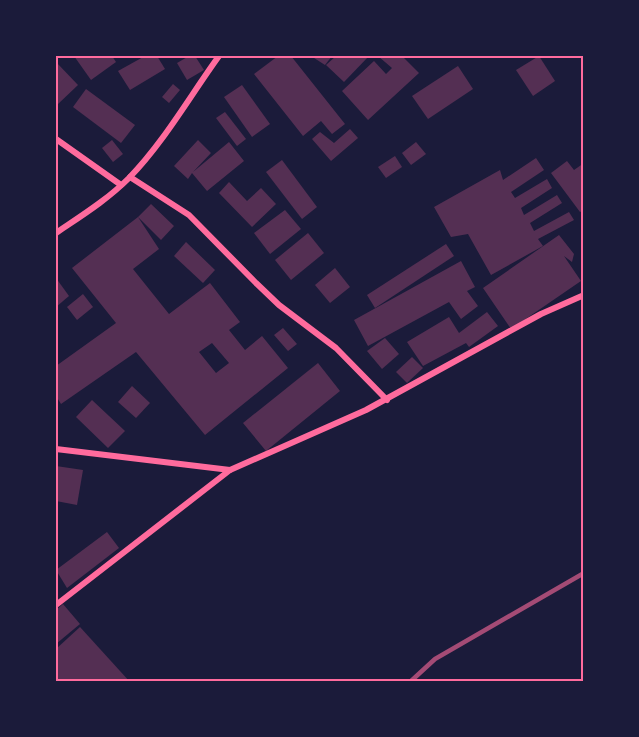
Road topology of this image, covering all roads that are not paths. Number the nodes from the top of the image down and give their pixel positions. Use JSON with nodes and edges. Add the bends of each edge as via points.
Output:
{"nodes":[{"id":1,"x":219,"y":56,"type":"edge"},
{"id":2,"x":56,"y":139,"type":"edge"},
{"id":3,"x":130,"y":177,"type":"junction"},
{"id":4,"x":121,"y":185,"type":"junction"},
{"id":5,"x":56,"y":233,"type":"edge"},
{"id":6,"x":584,"y":295,"type":"edge"},
{"id":7,"x":387,"y":400,"type":"junction"},
{"id":8,"x":56,"y":449,"type":"edge"},
{"id":9,"x":230,"y":471,"type":"junction"},
{"id":10,"x":56,"y":605,"type":"edge"}],
"edges":[{"from":1,"to":3,"type":"street"},
{"from":2,"to":4,"type":"street"},
{"from":3,"to":4,"type":"street"},
{"from":3,"to":7,"type":"street","via":[[189,215],[256,283],[336,348]]},
{"from":4,"to":5,"type":"street"},
{"from":6,"to":7,"type":"street","via":[[541,314]]},
{"from":7,"to":9,"type":"street"},
{"from":8,"to":9,"type":"street"},
{"from":9,"to":10,"type":"street"}]}
